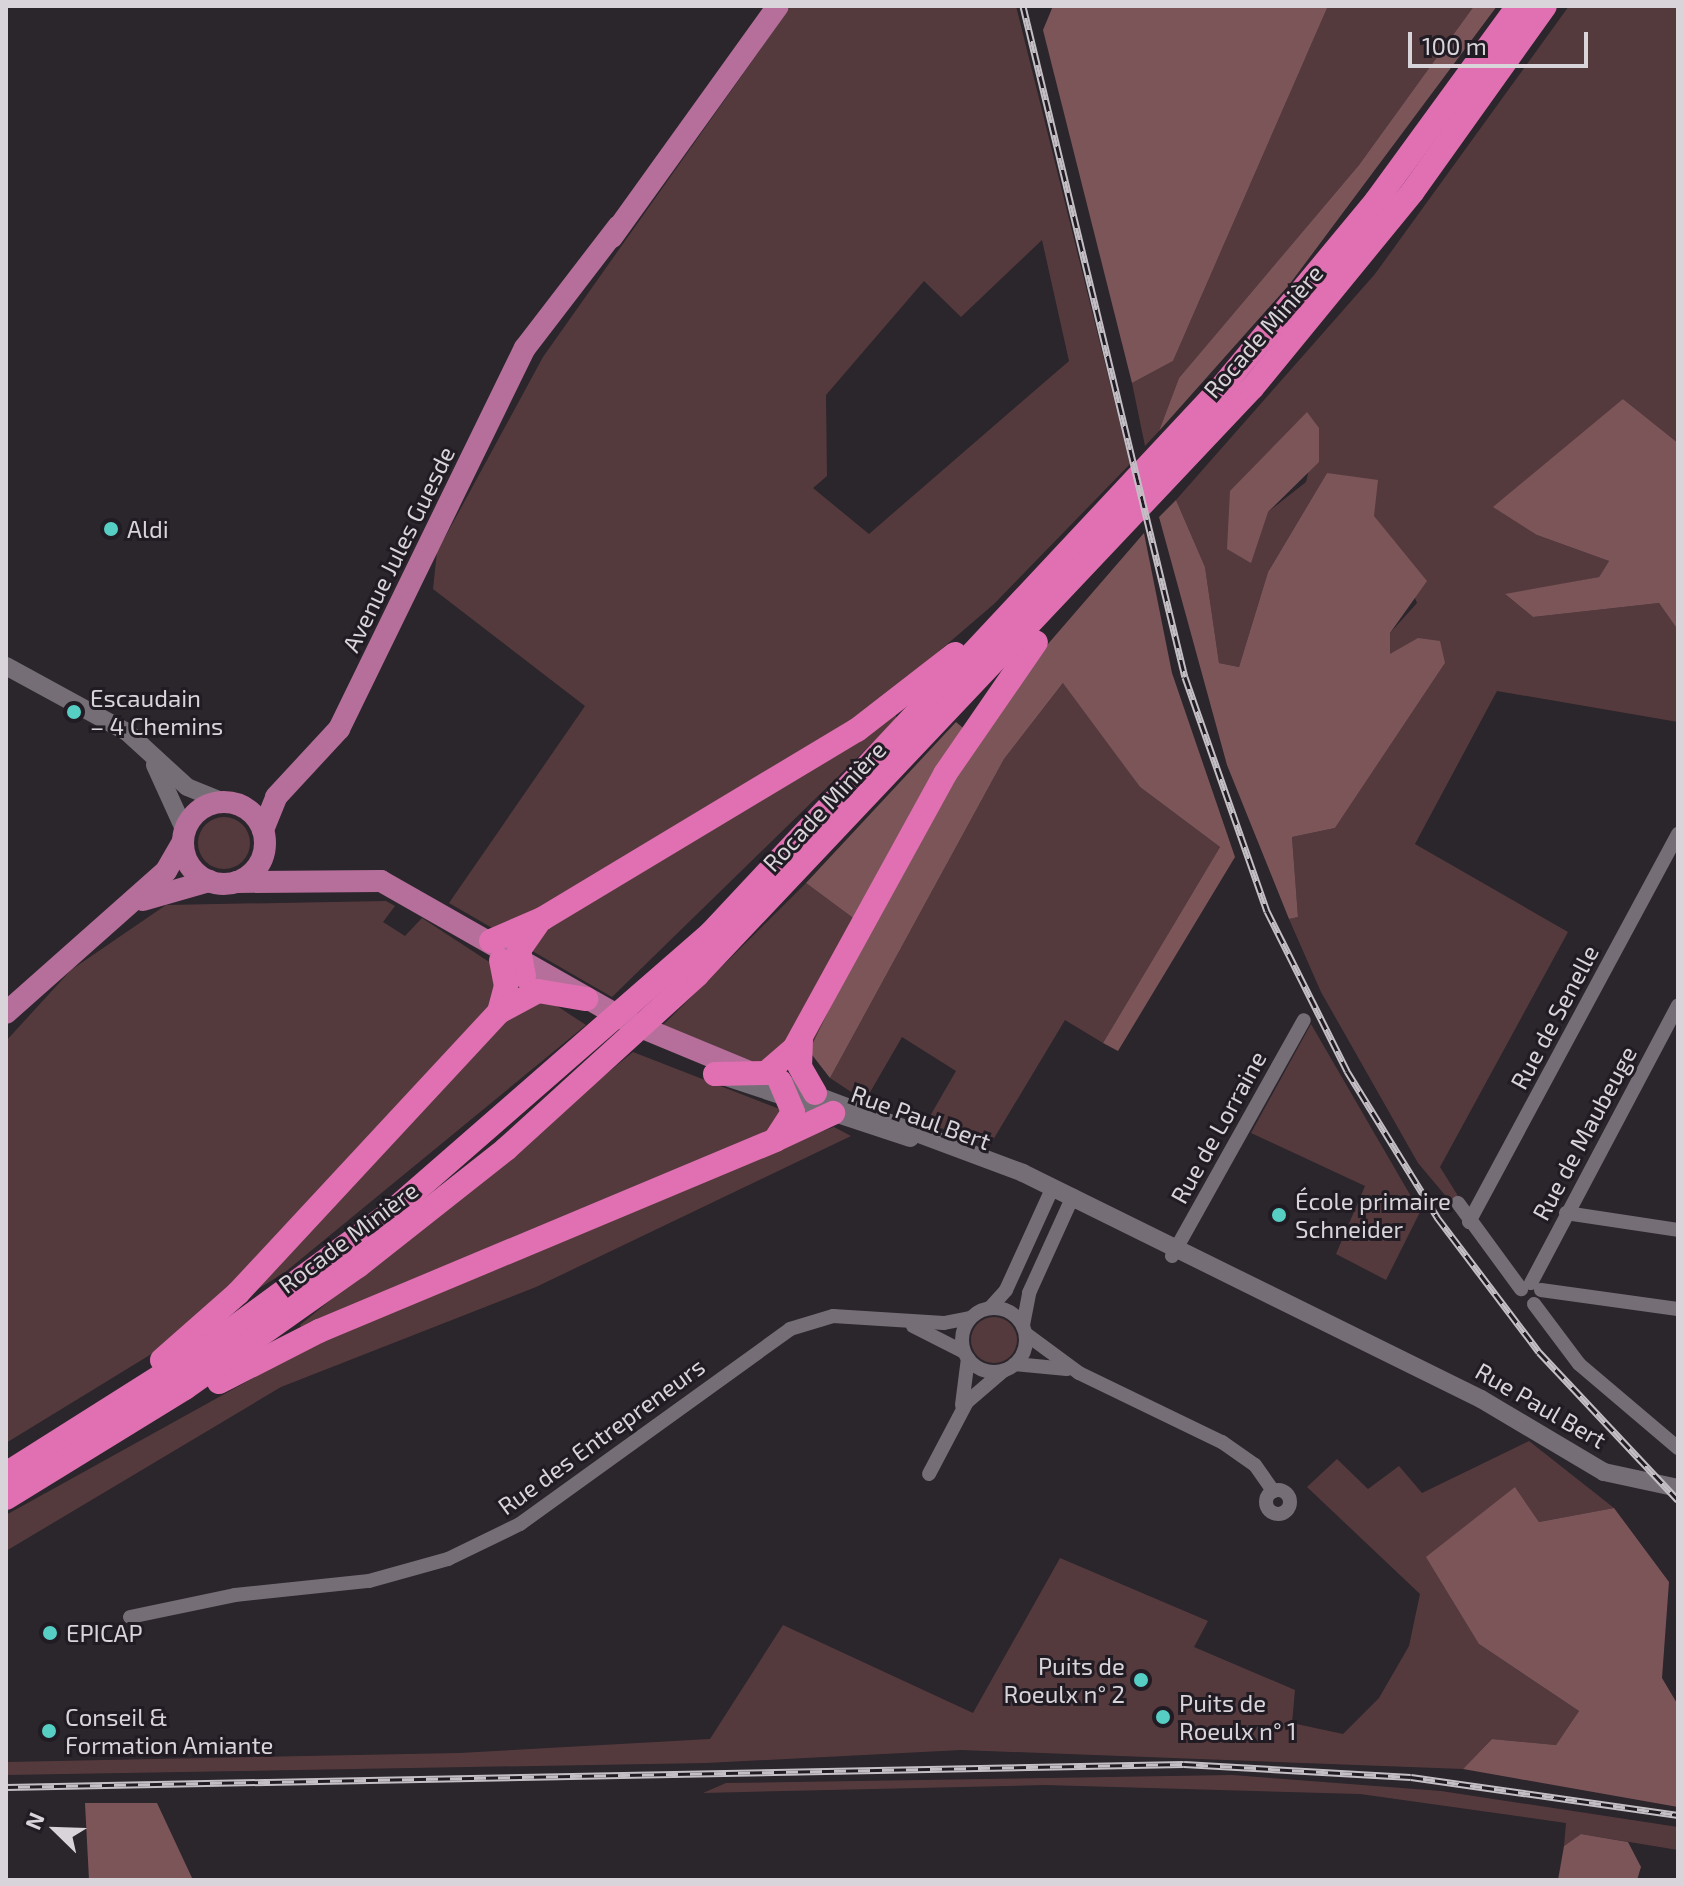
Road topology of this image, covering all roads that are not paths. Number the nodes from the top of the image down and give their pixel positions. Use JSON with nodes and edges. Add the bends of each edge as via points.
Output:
{"nodes":[{"id":1,"x":1518,"y":6,"type":"edge"},
{"id":2,"x":1545,"y":6,"type":"edge"},
{"id":3,"x":777,"y":9,"type":"edge"},
{"id":4,"x":1119,"y":499,"type":"junction"},
{"id":5,"x":1128,"y":530,"type":"junction"},
{"id":6,"x":6,"y":666,"type":"edge"},
{"id":7,"x":357,"y":693,"type":"junction"},
{"id":8,"x":141,"y":742,"type":"junction"},
{"id":9,"x":229,"y":803,"type":"junction"},
{"id":10,"x":1678,"y":834,"type":"edge"},
{"id":11,"x":184,"y":837,"type":"junction"},
{"id":12,"x":264,"y":837,"type":"junction"},
{"id":13,"x":209,"y":881,"type":"junction"},
{"id":14,"x":237,"y":882,"type":"junction"},
{"id":15,"x":309,"y":882,"type":"junction"},
{"id":16,"x":117,"y":912,"type":"junction"},
{"id":17,"x":509,"y":958,"type":"junction"},
{"id":18,"x":547,"y":990,"type":"junction"},
{"id":19,"x":586,"y":999,"type":"junction"},
{"id":20,"x":651,"y":1004,"type":"junction"},
{"id":21,"x":1678,"y":1005,"type":"edge"},
{"id":22,"x":499,"y":1012,"type":"junction"},
{"id":23,"x":6,"y":1013,"type":"edge"},
{"id":24,"x":1304,"y":1020,"type":"dead end"},
{"id":25,"x":801,"y":1039,"type":"junction"},
{"id":26,"x":599,"y":1051,"type":"junction"},
{"id":27,"x":715,"y":1074,"type":"junction"},
{"id":28,"x":787,"y":1087,"type":"junction"},
{"id":29,"x":833,"y":1113,"type":"junction"},
{"id":30,"x":775,"y":1140,"type":"junction"},
{"id":31,"x":1050,"y":1192,"type":"junction"},
{"id":32,"x":1070,"y":1201,"type":"junction"},
{"id":33,"x":1458,"y":1203,"type":"dead end"},
{"id":34,"x":1566,"y":1213,"type":"junction"},
{"id":35,"x":1469,"y":1222,"type":"junction"},
{"id":36,"x":1678,"y":1230,"type":"edge"},
{"id":37,"x":1174,"y":1252,"type":"junction"},
{"id":38,"x":1532,"y":1291,"type":"junction"},
{"id":39,"x":990,"y":1308,"type":"junction"},
{"id":40,"x":1678,"y":1309,"type":"edge"},
{"id":41,"x":970,"y":1318,"type":"junction"},
{"id":42,"x":901,"y":1322,"type":"junction"},
{"id":43,"x":1024,"y":1330,"type":"junction"},
{"id":44,"x":966,"y":1355,"type":"junction"},
{"id":45,"x":1009,"y":1367,"type":"junction"},
{"id":46,"x":1079,"y":1373,"type":"junction"},
{"id":47,"x":960,"y":1413,"type":"junction"},
{"id":48,"x":108,"y":1437,"type":"junction"},
{"id":49,"x":1678,"y":1448,"type":"edge"},
{"id":50,"x":29,"y":1460,"type":"junction"},
{"id":51,"x":6,"y":1474,"type":"edge"},
{"id":52,"x":929,"y":1474,"type":"dead end"},
{"id":53,"x":1678,"y":1488,"type":"edge"},
{"id":54,"x":1273,"y":1491,"type":"dead end"},
{"id":55,"x":6,"y":1498,"type":"edge"},
{"id":56,"x":130,"y":1617,"type":"dead end"}],
"edges":[{"from":1,"to":4,"type":"highway","name":"Rocade Minière","via":[[1352,231]]},
{"from":2,"to":5,"type":"highway","name":"Rocade Minière","via":[[1399,210]]},
{"from":3,"to":7,"type":"main road","name":"Avenue Jules Guesde","via":[[618,227],[485,428]]},
{"from":4,"to":17,"type":"highway","via":[[883,713],[542,919]]},
{"from":4,"to":20,"type":"highway","name":"Rocade Minière"},
{"from":5,"to":20,"type":"highway","name":"Rocade Minière","via":[[789,884]]},
{"from":5,"to":25,"type":"highway","via":[[1046,629],[964,744]]},
{"from":6,"to":8,"type":"street"},
{"from":7,"to":9,"type":"main road","name":"Avenue Jules Guesde","via":[[285,773]]},
{"from":7,"to":12,"type":"main road","name":"Avenue Jules Guesde","via":[[330,742],[276,797]]},
{"from":8,"to":9,"type":"street","via":[[187,787]]},
{"from":8,"to":11,"type":"street"},
{"from":9,"to":11,"type":"main road","via":[[198,812]]},
{"from":9,"to":12,"type":"main road"},
{"from":10,"to":35,"type":"street","name":"Rue de Senelle"},
{"from":11,"to":13,"type":"main road","via":[[189,864]]},
{"from":11,"to":16,"type":"main road","via":[[166,871]]},
{"from":12,"to":14,"type":"main road","via":[[258,866]]},
{"from":12,"to":15,"type":"main road","via":[[278,869]]},
{"from":13,"to":14,"type":"main road"},
{"from":13,"to":16,"type":"main road","via":[[183,884]]},
{"from":14,"to":15,"type":"main road","name":"Rue Paul Bert"},
{"from":15,"to":17,"type":"main road","name":"Rue Paul Bert","via":[[375,879]]},
{"from":16,"to":23,"type":"main road"},
{"from":17,"to":18,"type":"main road","name":"Rue Paul Bert"},
{"from":17,"to":19,"type":"main road","name":"Rue Paul Bert"},
{"from":17,"to":22,"type":"highway"},
{"from":18,"to":19,"type":"highway"},
{"from":18,"to":22,"type":"highway"},
{"from":18,"to":27,"type":"main road","name":"Rue Paul Bert","via":[[632,1038]]},
{"from":19,"to":28,"type":"main road","name":"Rue Paul Bert","via":[[662,1038]]},
{"from":20,"to":26,"type":"highway","name":"Rocade Minière"},
{"from":21,"to":34,"type":"street","name":"Rue de Maubeuge"},
{"from":22,"to":50,"type":"highway","via":[[229,1301]]},
{"from":24,"to":37,"type":"street","name":"Rue de Lorraine"},
{"from":25,"to":28,"type":"highway","via":[[800,1067]]},
{"from":25,"to":28,"type":"highway","via":[[782,1064]]},
{"from":26,"to":48,"type":"highway","name":"Rocade Minière","via":[[368,1259]]},
{"from":26,"to":50,"type":"highway","name":"Rocade Minière","via":[[324,1263]]},
{"from":27,"to":28,"type":"highway"},
{"from":27,"to":28,"type":"street","name":"Rue Paul Bert"},
{"from":28,"to":29,"type":"street","name":"Rue Paul Bert"},
{"from":28,"to":30,"type":"highway","via":[[791,1120]]},
{"from":28,"to":31,"type":"street","name":"Rue Paul Bert"},
{"from":29,"to":30,"type":"highway"},
{"from":29,"to":31,"type":"street","name":"Rue Paul Bert"},
{"from":30,"to":48,"type":"highway","via":[[319,1331],[122,1439]]},
{"from":31,"to":32,"type":"street","name":"Rue Paul Bert"},
{"from":31,"to":39,"type":"street","via":[[1006,1290]]},
{"from":32,"to":37,"type":"street","name":"Rue Paul Bert"},
{"from":32,"to":43,"type":"street","via":[[1029,1293]]},
{"from":33,"to":35,"type":"street"},
{"from":34,"to":36,"type":"street"},
{"from":34,"to":38,"type":"street","name":"Rue de Maubeuge"},
{"from":35,"to":38,"type":"street"},
{"from":37,"to":53,"type":"street","name":"Rue Paul Bert","via":[[1383,1351],[1604,1472]]},
{"from":38,"to":40,"type":"street"},
{"from":38,"to":49,"type":"street","via":[[1579,1364]]},
{"from":39,"to":41,"type":"street"},
{"from":39,"to":43,"type":"street","via":[[1007,1310]]},
{"from":41,"to":42,"type":"street","name":"Rue des Entrepreneurs"},
{"from":41,"to":44,"type":"street"},
{"from":42,"to":44,"type":"street","name":"Rue des Entrepreneurs"},
{"from":42,"to":56,"type":"street","name":"Rue des Entrepreneurs","via":[[833,1316],[790,1329],[532,1516],[448,1559],[369,1581],[235,1595]]},
{"from":43,"to":45,"type":"street"},
{"from":43,"to":46,"type":"street"},
{"from":44,"to":45,"type":"street","via":[[981,1369]]},
{"from":44,"to":47,"type":"street"},
{"from":45,"to":46,"type":"street"},
{"from":45,"to":47,"type":"street"},
{"from":46,"to":54,"type":"street","via":[[1222,1442],[1255,1465]]},
{"from":47,"to":52,"type":"street"},
{"from":48,"to":55,"type":"highway","name":"Rocade Minière"},
{"from":50,"to":51,"type":"highway","name":"Rocade Minière"}]}
